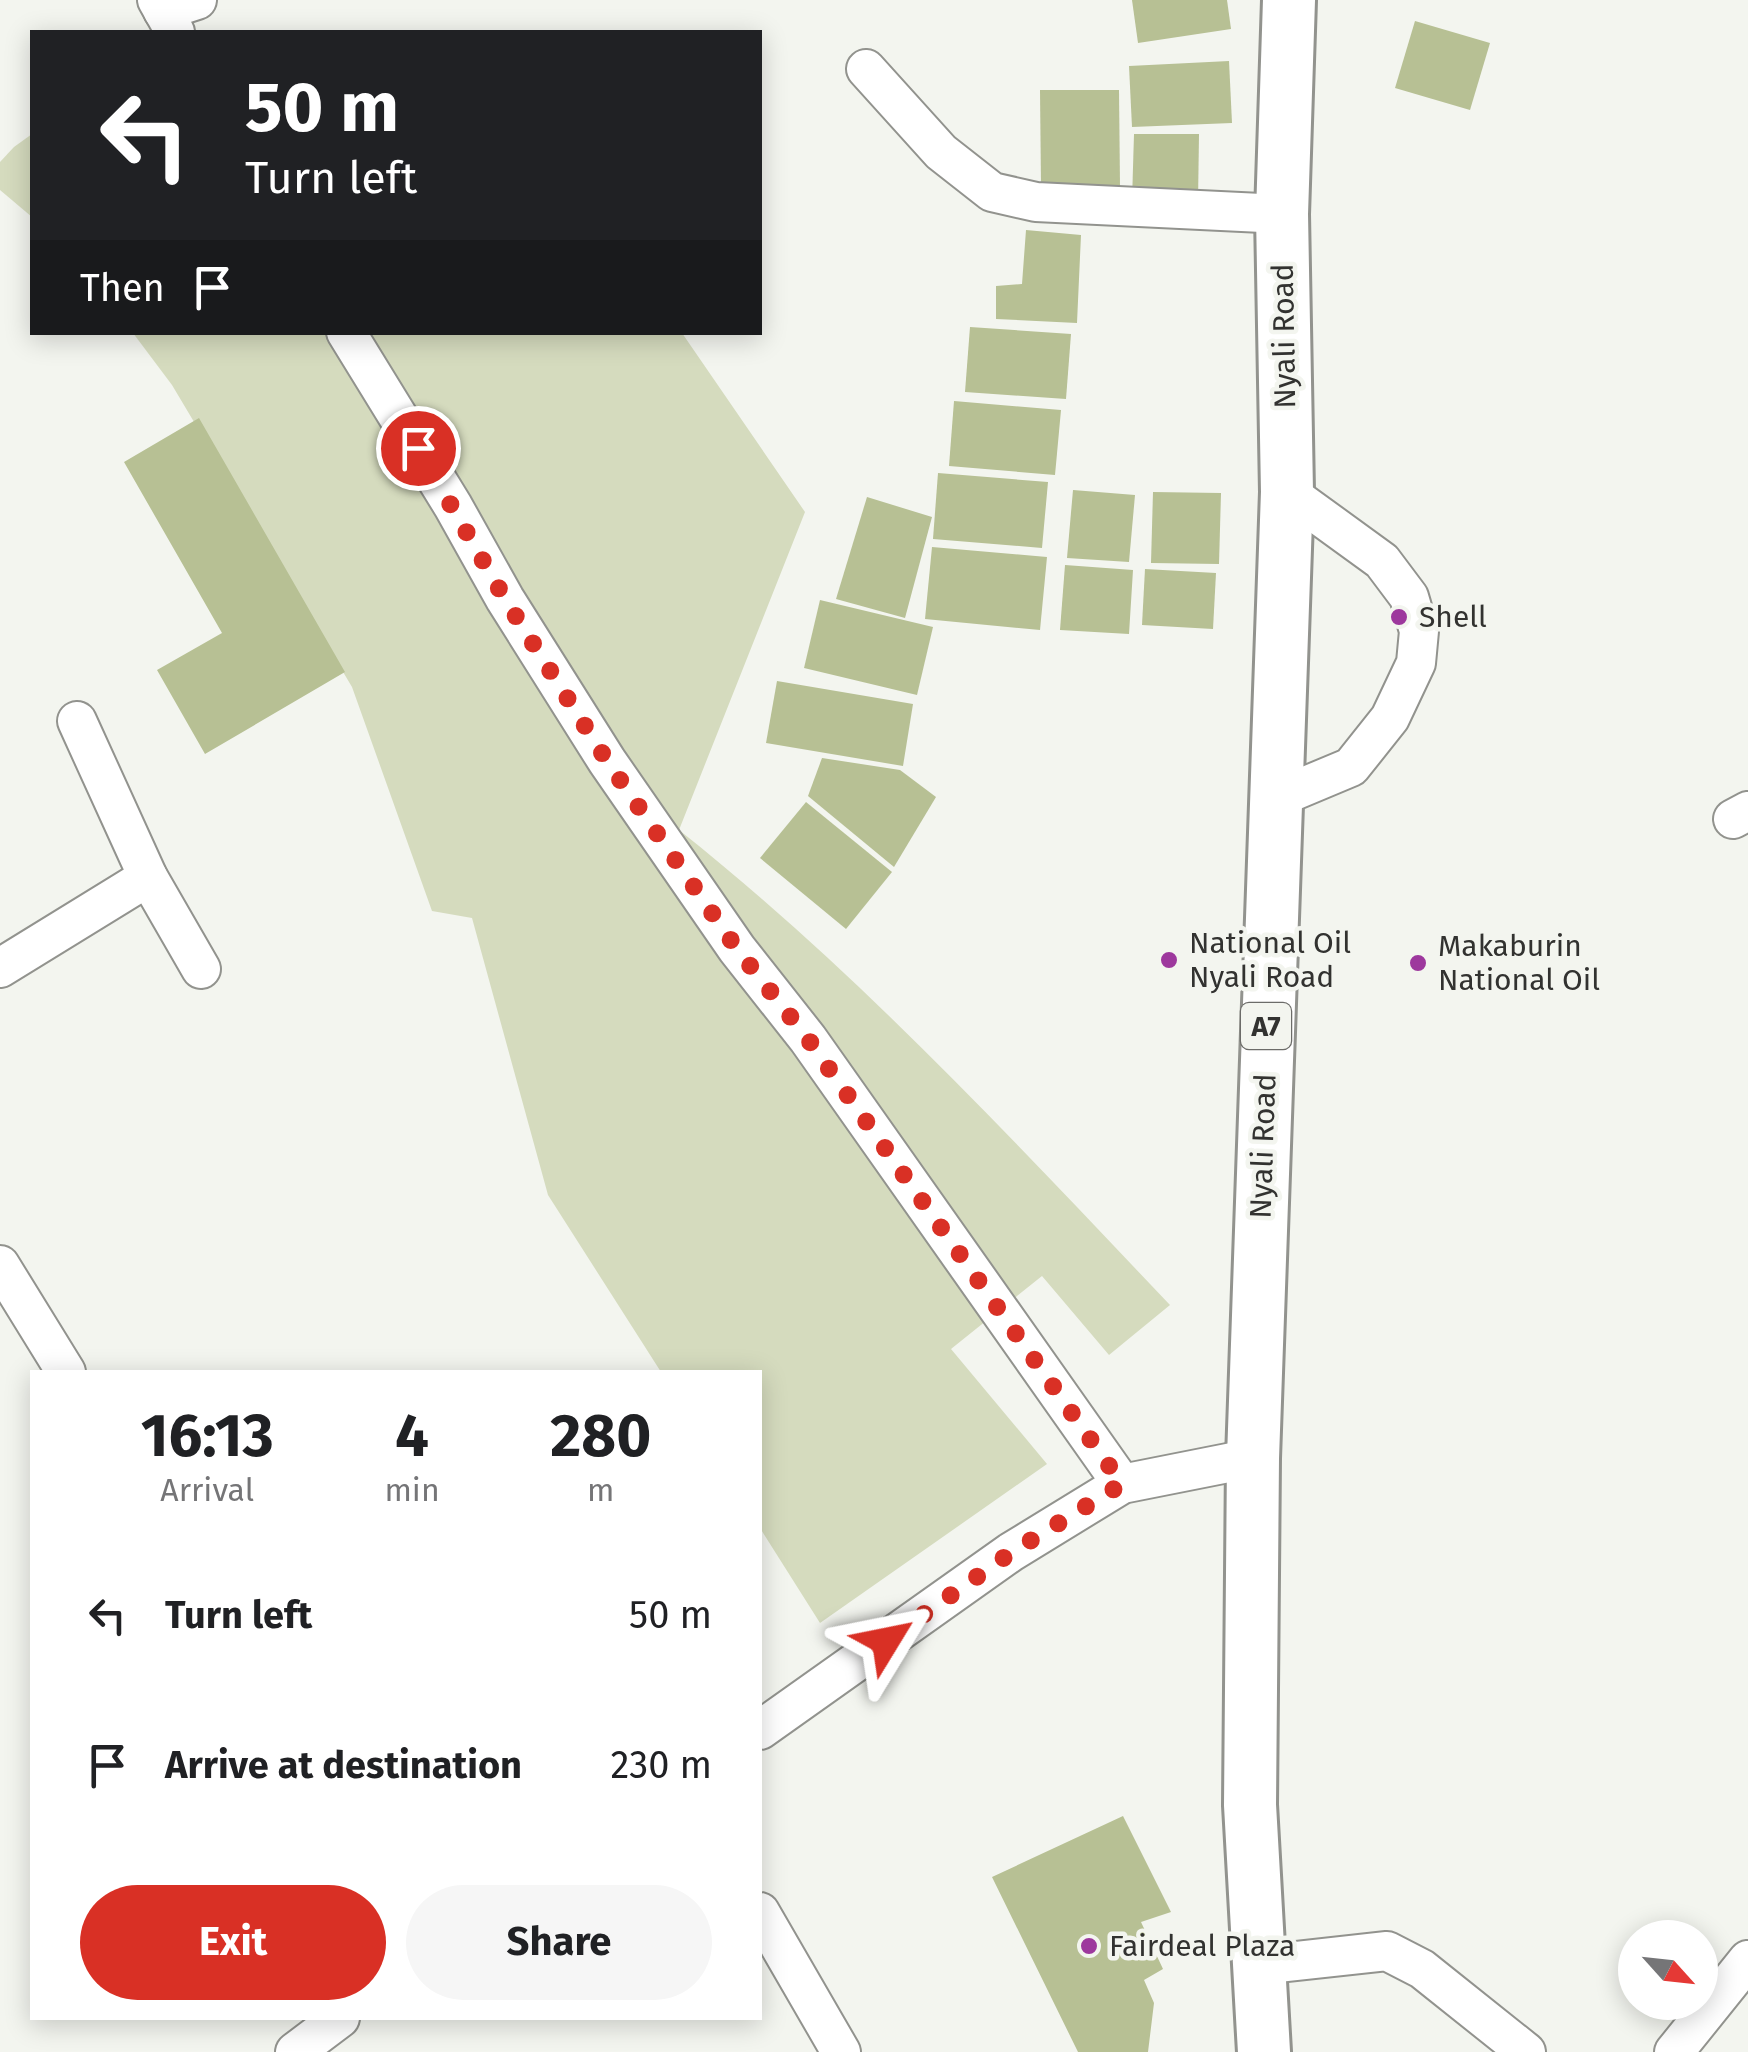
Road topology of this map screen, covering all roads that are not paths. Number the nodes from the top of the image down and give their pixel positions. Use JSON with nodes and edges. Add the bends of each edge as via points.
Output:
{"nodes":[{"id":1,"x":1288,"y":0,"type":"edge"},
{"id":2,"x":866,"y":69,"type":"dead end"},
{"id":3,"x":1282,"y":214,"type":"junction"},
{"id":4,"x":348,"y":335,"type":"edge"},
{"id":5,"x":1287,"y":492,"type":"junction"},
{"id":6,"x":77,"y":721,"type":"dead end"},
{"id":7,"x":1277,"y":798,"type":"junction"},
{"id":8,"x":148,"y":877,"type":"junction"},
{"id":9,"x":0,"y":968,"type":"edge"},
{"id":10,"x":200,"y":970,"type":"dead end"},
{"id":11,"x":0,"y":1265,"type":"edge"},
{"id":12,"x":65,"y":1370,"type":"edge"},
{"id":13,"x":1252,"y":1458,"type":"junction"},
{"id":14,"x":1122,"y":1484,"type":"junction"},
{"id":15,"x":762,"y":1729,"type":"edge"},
{"id":16,"x":762,"y":1915,"type":"edge"},
{"id":17,"x":1748,"y":1960,"type":"edge"},
{"id":18,"x":1259,"y":1965,"type":"junction"},
{"id":19,"x":337,"y":2020,"type":"edge"},
{"id":20,"x":295,"y":2052,"type":"edge"},
{"id":21,"x":841,"y":2052,"type":"edge"},
{"id":22,"x":1264,"y":2052,"type":"edge"},
{"id":23,"x":1526,"y":2052,"type":"edge"},
{"id":24,"x":1674,"y":2052,"type":"edge"}],
"edges":[{"from":1,"to":3,"type":"highway","name":"Nyali Road","number":"A7"},
{"from":2,"to":3,"type":"street","via":[[941,152],[992,192],[1036,202]]},
{"from":3,"to":5,"type":"highway","name":"Nyali Road","number":"A7"},
{"from":4,"to":14,"type":"street","via":[[607,761]]},
{"from":5,"to":7,"type":"highway","name":"Nyali Road","number":"A7"},
{"from":5,"to":7,"type":"street","via":[[1382,561],[1410,596],[1419,631],[1416,664],[1390,718],[1351,767]]},
{"from":6,"to":8,"type":"street"},
{"from":7,"to":13,"type":"highway","name":"Nyali Road","number":"A7"},
{"from":8,"to":9,"type":"street"},
{"from":8,"to":10,"type":"street"},
{"from":11,"to":12,"type":"street"},
{"from":13,"to":14,"type":"street"},
{"from":13,"to":18,"type":"highway","name":"Nyali Road","number":"A7","via":[[1250,1804]]},
{"from":14,"to":15,"type":"street","via":[[1012,1552]]},
{"from":16,"to":21,"type":"street"},
{"from":17,"to":24,"type":"street"},
{"from":18,"to":22,"type":"highway","name":"Nyali Road","number":"A7"},
{"from":18,"to":23,"type":"street","via":[[1387,1951],[1422,1969]]},
{"from":19,"to":20,"type":"street"}]}
